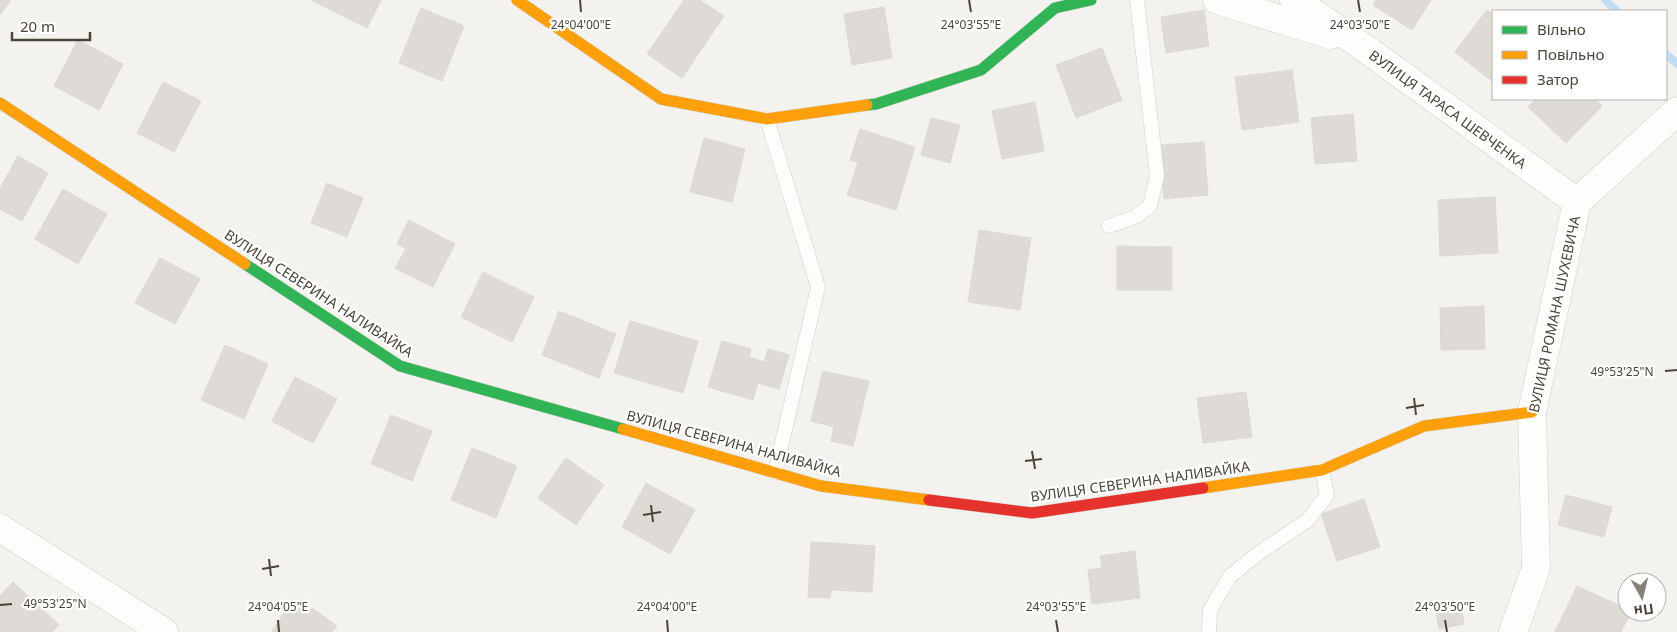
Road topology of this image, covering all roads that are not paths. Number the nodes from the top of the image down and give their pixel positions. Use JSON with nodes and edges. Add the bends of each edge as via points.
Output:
{"nodes":[{"id":1,"x":517,"y":0,"type":"edge"},
{"id":2,"x":1091,"y":0,"type":"edge"},
{"id":3,"x":1137,"y":0,"type":"edge"},
{"id":4,"x":1217,"y":0,"type":"edge"},
{"id":5,"x":1294,"y":0,"type":"edge"},
{"id":6,"x":1359,"y":44,"type":"junction"},
{"id":7,"x":0,"y":102,"type":"edge"},
{"id":8,"x":767,"y":119,"type":"junction"},
{"id":9,"x":1674,"y":119,"type":"edge"},
{"id":10,"x":1577,"y":202,"type":"junction"},
{"id":11,"x":1110,"y":226,"type":"dead end"},
{"id":12,"x":1532,"y":412,"type":"junction"},
{"id":13,"x":1322,"y":470,"type":"junction"},
{"id":14,"x":776,"y":472,"type":"junction"},
{"id":15,"x":0,"y":528,"type":"edge"},
{"id":16,"x":164,"y":632,"type":"edge"},
{"id":17,"x":1209,"y":632,"type":"edge"},
{"id":18,"x":1513,"y":632,"type":"edge"}],
"edges":[{"from":1,"to":8,"type":"street","via":[[661,99]]},
{"from":2,"to":8,"type":"street","via":[[1054,8],[980,70],[876,104]]},
{"from":3,"to":11,"type":"lane","via":[[1157,176],[1150,206],[1135,217]]},
{"from":4,"to":6,"type":"street"},
{"from":5,"to":6,"type":"street","name":"ВУЛИЦЯ ТАРАСА ШЕВЧЕНКА"},
{"from":6,"to":10,"type":"street","name":"ВУЛИЦЯ ТАРАСА ШЕВЧЕНКА"},
{"from":7,"to":14,"type":"street","name":"ВУЛИЦЯ СЕВЕРИНА НАЛИВАЙКА","via":[[400,366]]},
{"from":8,"to":14,"type":"lane","via":[[818,287]]},
{"from":9,"to":10,"type":"street"},
{"from":10,"to":12,"type":"street","name":"ВУЛИЦЯ РОМАНА ШУХЕВИЧА"},
{"from":12,"to":13,"type":"street","name":"ВУЛИЦЯ СЕВЕРИНА НАЛИВАЙКА","via":[[1424,426]]},
{"from":12,"to":18,"type":"street","name":"ВУЛИЦЯ РОМАНА ШУХЕВИЧА","via":[[1536,568]]},
{"from":13,"to":14,"type":"street","name":"ВУЛИЦЯ СЕВЕРИНА НАЛИВАЙКА","via":[[1032,513],[821,486]]},
{"from":13,"to":17,"type":"lane","via":[[1327,495],[1308,520],[1230,576],[1210,610]]},
{"from":15,"to":16,"type":"street"}]}
